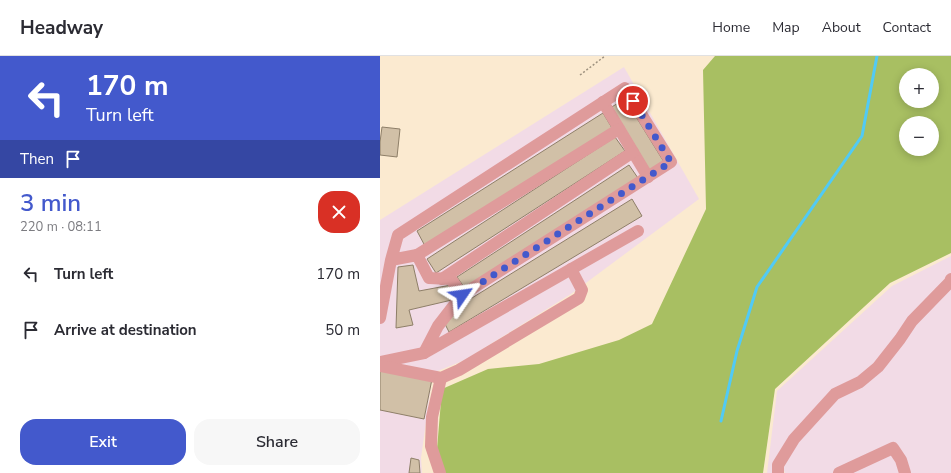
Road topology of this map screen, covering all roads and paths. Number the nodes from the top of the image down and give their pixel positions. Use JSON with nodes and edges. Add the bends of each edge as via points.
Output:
{"nodes":[{"id":1,"x":605,"y":56,"type":"edge"},
{"id":2,"x":580,"y":75,"type":"dead end"},
{"id":3,"x":603,"y":102,"type":"junction"},
{"id":4,"x":619,"y":129,"type":"junction"},
{"id":5,"x":633,"y":152,"type":"junction"},
{"id":6,"x":648,"y":177,"type":"junction"},
{"id":7,"x":638,"y":231,"type":"dead end"},
{"id":8,"x":416,"y":255,"type":"junction"},
{"id":9,"x":391,"y":260,"type":"junction"},
{"id":10,"x":571,"y":269,"type":"junction"},
{"id":11,"x":442,"y":279,"type":"junction"},
{"id":12,"x":951,"y":279,"type":"edge"},
{"id":13,"x":462,"y":295,"type":"junction"},
{"id":14,"x":380,"y":318,"type":"edge"},
{"id":15,"x":424,"y":353,"type":"junction"},
{"id":16,"x":380,"y":362,"type":"edge"},
{"id":17,"x":380,"y":366,"type":"edge"},
{"id":18,"x":441,"y":378,"type":"junction"},
{"id":19,"x":440,"y":473,"type":"edge"},
{"id":20,"x":778,"y":473,"type":"edge"},
{"id":21,"x":839,"y":473,"type":"edge"},
{"id":22,"x":905,"y":473,"type":"edge"}],
"edges":[{"from":1,"to":2,"type":"path"},
{"from":3,"to":4,"type":"street"},
{"from":3,"to":6,"type":"street","via":[[625,88],[671,162]]},
{"from":3,"to":9,"type":"street","via":[[398,235]]},
{"from":4,"to":5,"type":"street"},
{"from":4,"to":8,"type":"street"},
{"from":5,"to":6,"type":"street"},
{"from":5,"to":11,"type":"street"},
{"from":6,"to":13,"type":"street"},
{"from":7,"to":10,"type":"street"},
{"from":8,"to":9,"type":"street"},
{"from":8,"to":11,"type":"street","via":[[429,278]]},
{"from":9,"to":14,"type":"street"},
{"from":10,"to":15,"type":"street"},
{"from":10,"to":18,"type":"street","via":[[582,290],[579,298],[459,370]]},
{"from":11,"to":13,"type":"street","via":[[451,279]]},
{"from":12,"to":20,"type":"street","via":[[912,321],[878,367],[860,382],[835,394],[794,439],[778,465]]},
{"from":13,"to":15,"type":"street","via":[[438,326]]},
{"from":15,"to":16,"type":"street"},
{"from":17,"to":18,"type":"street"},
{"from":18,"to":19,"type":"street","via":[[432,417],[431,446]]},
{"from":21,"to":22,"type":"street","via":[[893,448],[901,460]]}]}
